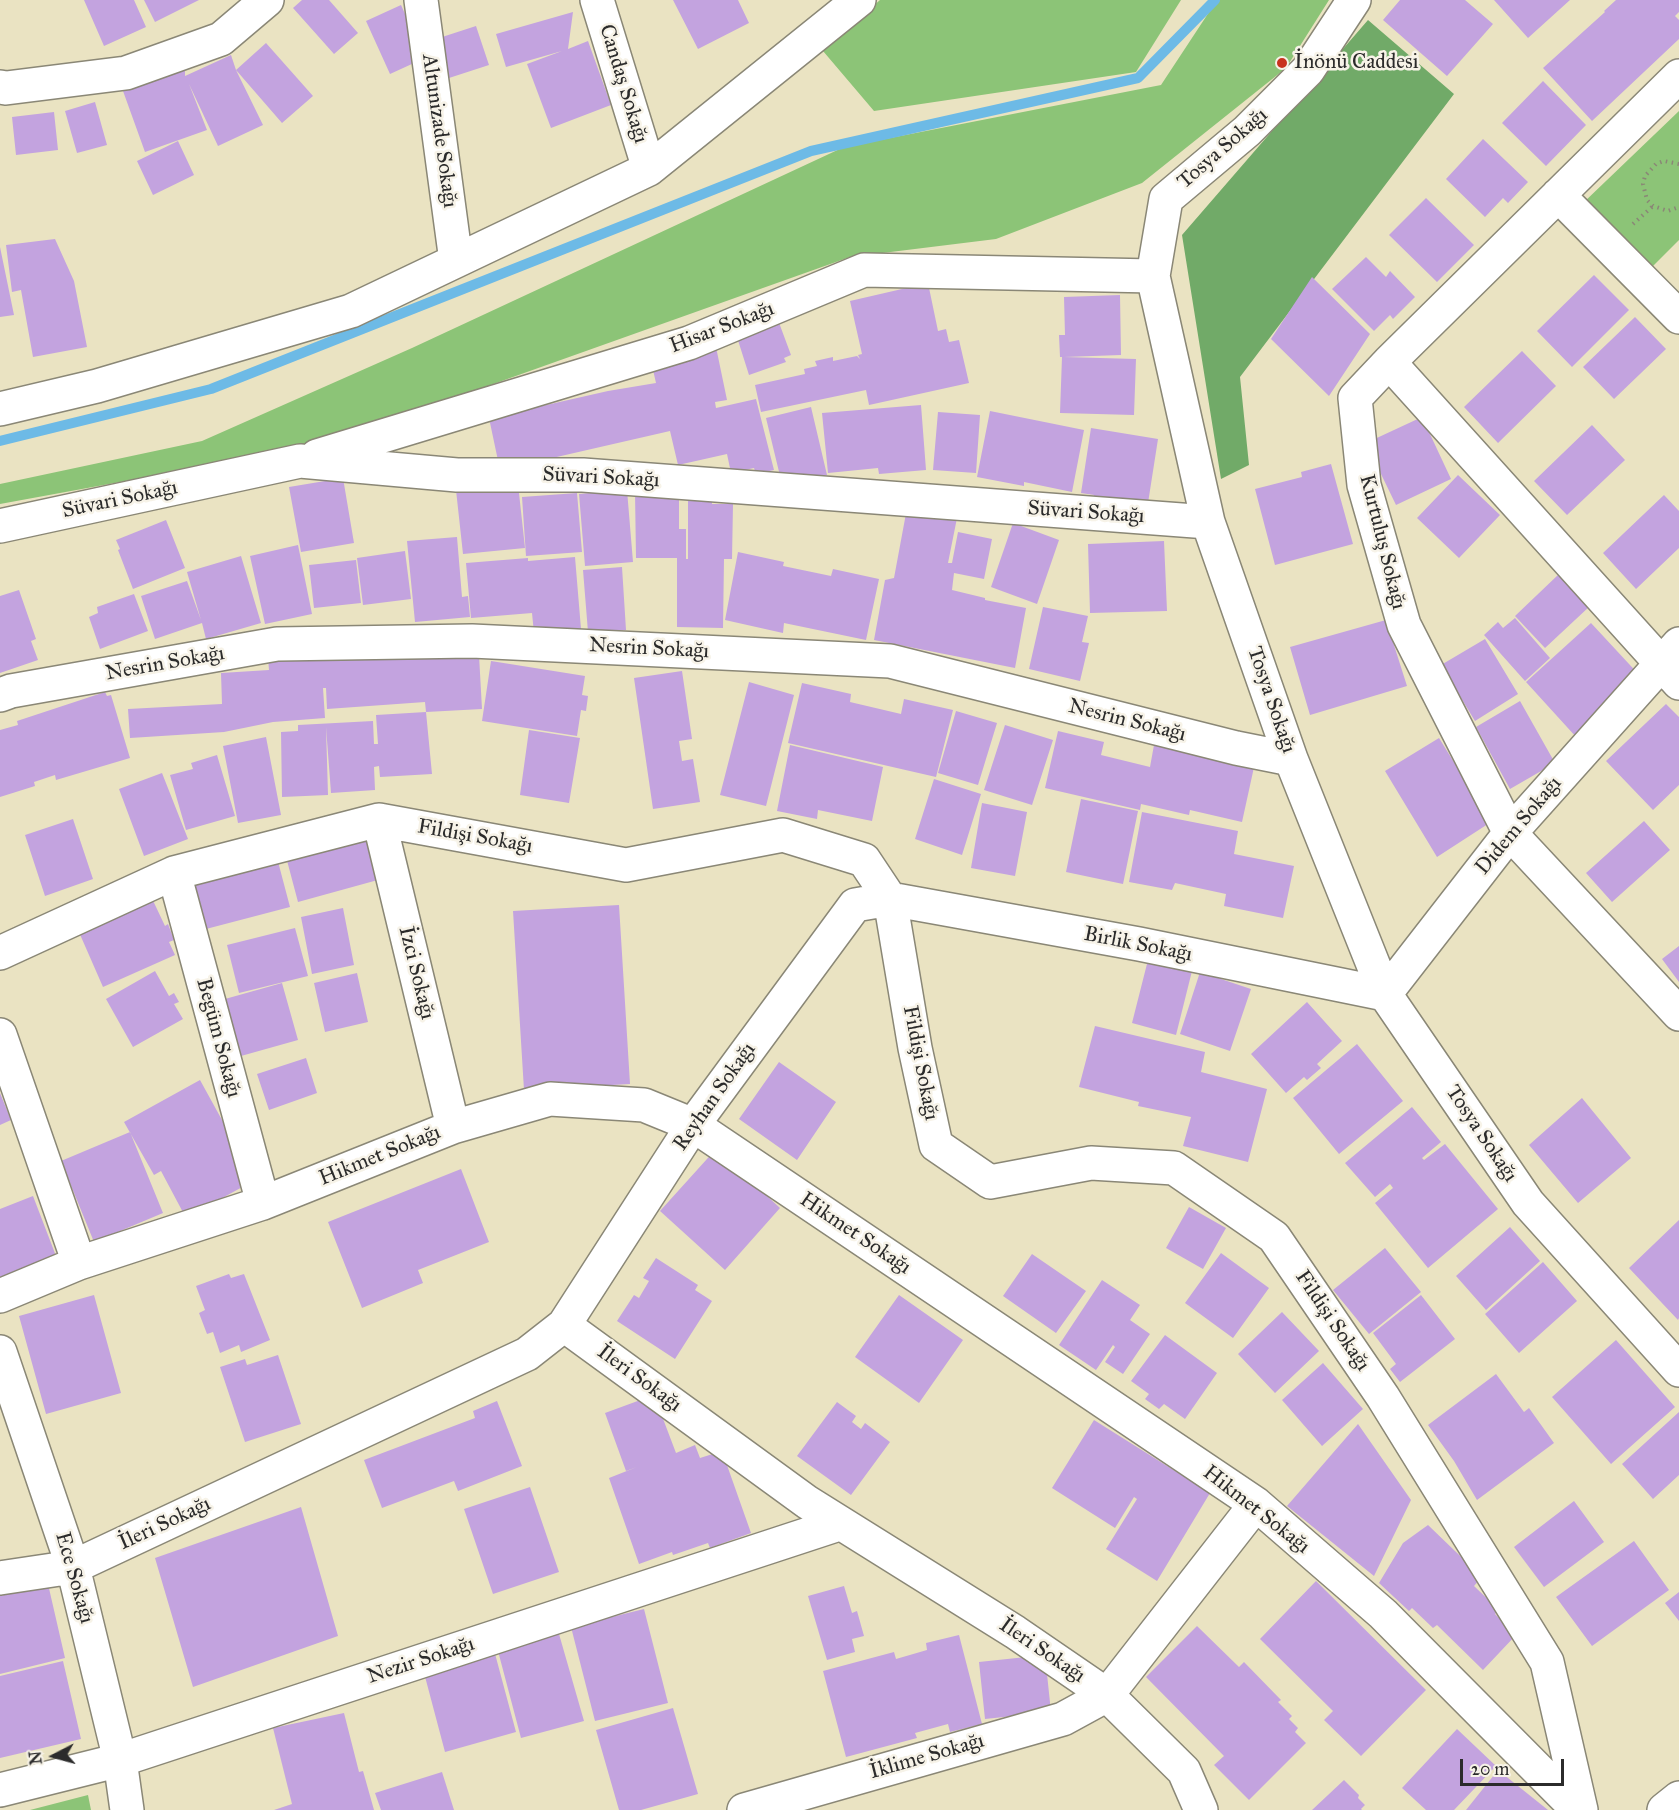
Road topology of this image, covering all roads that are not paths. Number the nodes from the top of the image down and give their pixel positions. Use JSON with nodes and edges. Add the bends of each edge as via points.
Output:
{"nodes":[{"id":1,"x":267,"y":0,"type":"edge"},
{"id":2,"x":421,"y":0,"type":"edge"},
{"id":3,"x":597,"y":0,"type":"edge"},
{"id":4,"x":859,"y":0,"type":"edge"},
{"id":5,"x":1354,"y":0,"type":"edge"},
{"id":6,"x":1679,"y":76,"type":"edge"},
{"id":7,"x":0,"y":87,"type":"edge"},
{"id":8,"x":649,"y":169,"type":"junction"},
{"id":9,"x":1558,"y":195,"type":"junction"},
{"id":10,"x":456,"y":261,"type":"junction"},
{"id":11,"x":1153,"y":276,"type":"junction"},
{"id":12,"x":1679,"y":317,"type":"edge"},
{"id":13,"x":1389,"y":362,"type":"junction"},
{"id":14,"x":0,"y":409,"type":"edge"},
{"id":15,"x":300,"y":461,"type":"junction"},
{"id":16,"x":1208,"y":522,"type":"junction"},
{"id":17,"x":0,"y":526,"type":"edge"},
{"id":18,"x":1673,"y":663,"type":"edge"},
{"id":19,"x":0,"y":695,"type":"edge"},
{"id":20,"x":1291,"y":759,"type":"junction"},
{"id":21,"x":379,"y":820,"type":"junction"},
{"id":22,"x":1510,"y":833,"type":"junction"},
{"id":23,"x":174,"y":873,"type":"junction"},
{"id":24,"x":890,"y":899,"type":"junction"},
{"id":25,"x":0,"y":953,"type":"edge"},
{"id":26,"x":1385,"y":994,"type":"junction"},
{"id":27,"x":1679,"y":1014,"type":"edge"},
{"id":28,"x":0,"y":1035,"type":"edge"},
{"id":29,"x":693,"y":1125,"type":"junction"},
{"id":30,"x":453,"y":1126,"type":"junction"},
{"id":31,"x":263,"y":1203,"type":"junction"},
{"id":32,"x":79,"y":1263,"type":"junction"},
{"id":33,"x":0,"y":1296,"type":"edge"},
{"id":34,"x":564,"y":1325,"type":"junction"},
{"id":35,"x":0,"y":1353,"type":"edge"},
{"id":36,"x":1679,"y":1370,"type":"edge"},
{"id":37,"x":1256,"y":1504,"type":"junction"},
{"id":38,"x":839,"y":1524,"type":"junction"},
{"id":39,"x":73,"y":1567,"type":"junction"},
{"id":40,"x":0,"y":1578,"type":"edge"},
{"id":41,"x":1107,"y":1695,"type":"junction"},
{"id":42,"x":120,"y":1760,"type":"junction"},
{"id":43,"x":0,"y":1790,"type":"edge"},
{"id":44,"x":1679,"y":1798,"type":"edge"},
{"id":45,"x":127,"y":1810,"type":"edge"},
{"id":46,"x":744,"y":1810,"type":"edge"},
{"id":47,"x":1201,"y":1810,"type":"edge"},
{"id":48,"x":1579,"y":1810,"type":"edge"},
{"id":49,"x":1664,"y":1810,"type":"edge"}],
"edges":[{"from":1,"to":7,"type":"street","via":[[221,39],[126,74]]},
{"from":2,"to":10,"type":"street","name":"Altunizade Sokağı"},
{"from":3,"to":8,"type":"street","name":"Candaş Sokağı"},
{"from":4,"to":8,"type":"street"},
{"from":5,"to":11,"type":"street","name":"Tosya Sokağı","via":[[1308,70],[1247,131],[1167,199]]},
{"from":6,"to":9,"type":"street","name":"Kurtuluş Sokağı"},
{"from":8,"to":10,"type":"street"},
{"from":9,"to":12,"type":"street"},
{"from":9,"to":13,"type":"street","name":"Kurtuluş Sokağı"},
{"from":10,"to":14,"type":"street","via":[[351,311],[97,386]]},
{"from":11,"to":15,"type":"street","name":"Hisar Sokağı","via":[[864,270],[689,343]]},
{"from":11,"to":16,"type":"street","name":"Tosya Sokağı"},
{"from":13,"to":18,"type":"street","name":"Didem Sokağı"},
{"from":13,"to":22,"type":"street","name":"Kurtuluş Sokağı","via":[[1355,398],[1365,485],[1404,625]]},
{"from":15,"to":16,"type":"street","name":"Süvari Sokağı","via":[[457,475],[583,475]]},
{"from":15,"to":17,"type":"street","name":"Süvari Sokağı"},
{"from":16,"to":20,"type":"street","name":"Tosya Sokağı"},
{"from":18,"to":22,"type":"street","name":"Didem Sokağı"},
{"from":19,"to":20,"type":"street","name":"Nesrin Sokağı","via":[[277,644],[472,641],[890,660]]},
{"from":20,"to":26,"type":"street","name":"Tosya Sokağı"},
{"from":21,"to":23,"type":"street","name":"Fildişi Sokağı"},
{"from":21,"to":24,"type":"street","name":"Fildişi Sokağı","via":[[626,865],[783,835],[864,860]]},
{"from":21,"to":30,"type":"street","name":"İzci Sokağı"},
{"from":22,"to":26,"type":"street","name":"Didem Sokağı"},
{"from":22,"to":27,"type":"street","name":"Kurtuluş Sokağı"},
{"from":23,"to":25,"type":"street","name":"Fildişi Sokağı"},
{"from":23,"to":31,"type":"street","name":"Begüm Sokağı"},
{"from":24,"to":26,"type":"street","name":"Birlik Sokağı"},
{"from":24,"to":29,"type":"street","name":"Reyhan Sokağı","via":[[855,905]]},
{"from":24,"to":48,"type":"street","name":"Fildişi Sokağı","via":[[936,1145],[990,1182],[1091,1163],[1174,1168],[1274,1237],[1383,1397],[1547,1662]]},
{"from":26,"to":36,"type":"street","name":"Tosya Sokağı","via":[[1528,1203]]},
{"from":28,"to":32,"type":"street"},
{"from":29,"to":30,"type":"street","name":"Hikmet Sokağı","via":[[644,1105],[550,1099]]},
{"from":29,"to":34,"type":"street","name":"Reyhan Sokağı"},
{"from":29,"to":37,"type":"street","name":"Hikmet Sokağı"},
{"from":30,"to":31,"type":"street","name":"Hikmet Sokağı"},
{"from":31,"to":32,"type":"street","name":"Hikmet Sokağı"},
{"from":32,"to":33,"type":"street","name":"Hikmet Sokağı"},
{"from":34,"to":38,"type":"street","name":"İleri Sokağı"},
{"from":34,"to":39,"type":"street","name":"İleri Sokağı","via":[[527,1354]]},
{"from":35,"to":39,"type":"street","name":"Ece Sokağı"},
{"from":37,"to":41,"type":"street"},
{"from":37,"to":48,"type":"street","name":"Hikmet Sokağı","via":[[1383,1614]]},
{"from":38,"to":41,"type":"street","name":"İleri Sokağı","via":[[1015,1632]]},
{"from":38,"to":42,"type":"street","name":"Nezir Sokağı"},
{"from":39,"to":40,"type":"street","name":"İleri Sokağı"},
{"from":39,"to":42,"type":"street","name":"Ece Sokağı"},
{"from":41,"to":46,"type":"street","name":"İklime Sokağı","via":[[1063,1719]]},
{"from":41,"to":47,"type":"street","name":"İleri Sokağı","via":[[1184,1771]]},
{"from":42,"to":43,"type":"street","name":"Nezir Sokağı"},
{"from":42,"to":45,"type":"street","name":"Ece Sokağı"},
{"from":44,"to":49,"type":"street"}]}
